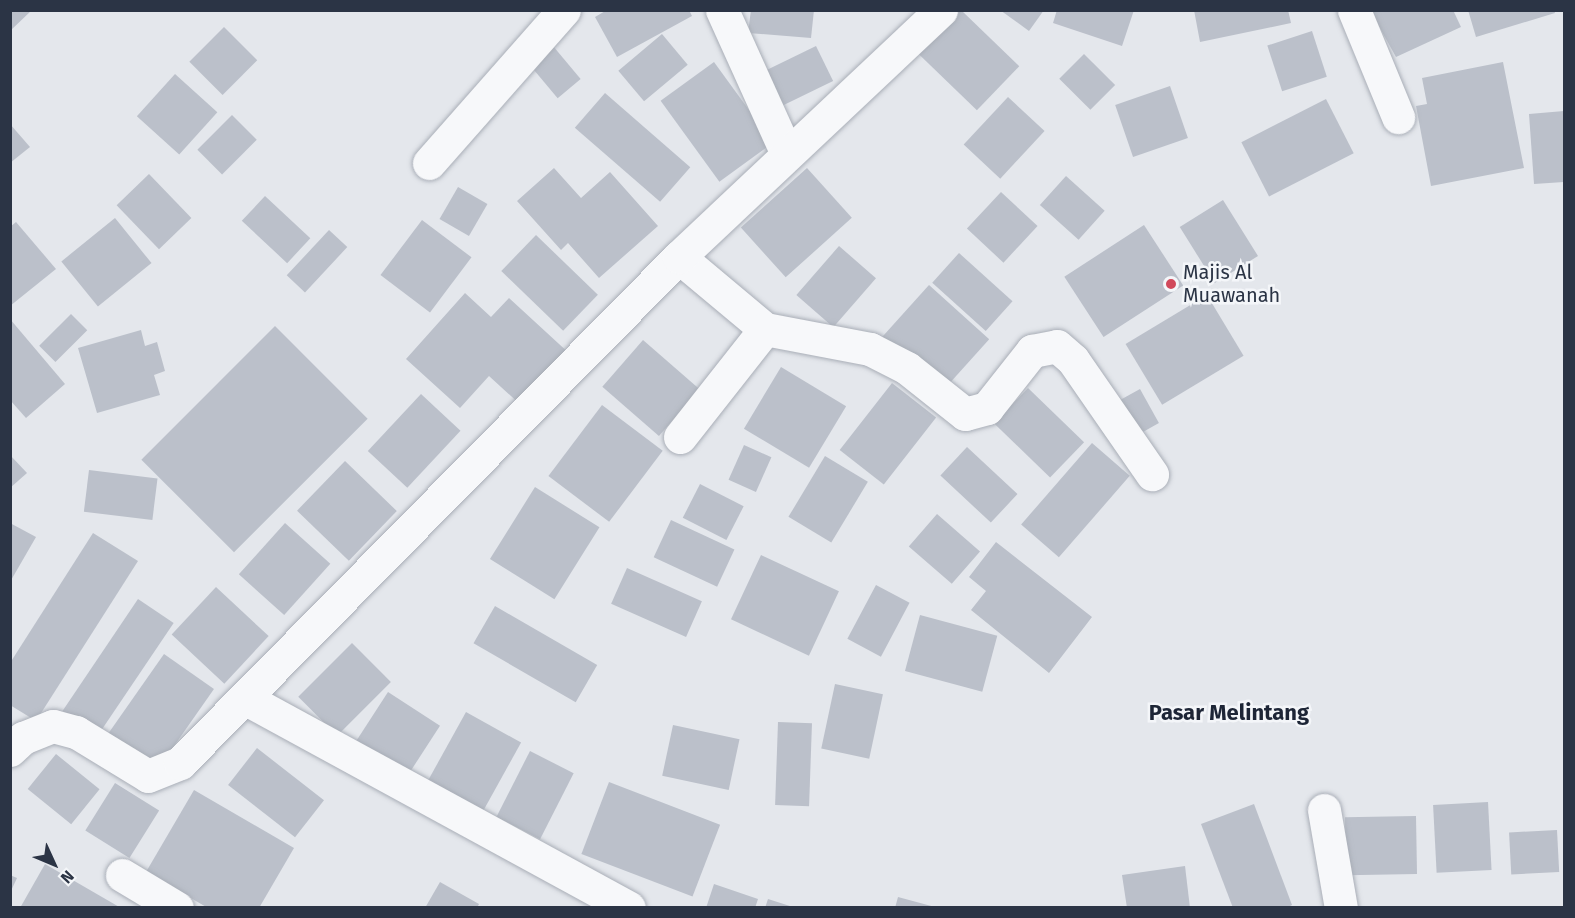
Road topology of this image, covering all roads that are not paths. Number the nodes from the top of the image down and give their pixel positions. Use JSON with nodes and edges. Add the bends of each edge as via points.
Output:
{"nodes":[{"id":1,"x":564,"y":10,"type":"edge"},
{"id":2,"x":722,"y":10,"type":"edge"},
{"id":3,"x":941,"y":10,"type":"edge"},
{"id":4,"x":1354,"y":10,"type":"edge"},
{"id":5,"x":1398,"y":117,"type":"dead end"},
{"id":6,"x":787,"y":154,"type":"junction"},
{"id":7,"x":429,"y":163,"type":"dead end"},
{"id":8,"x":679,"y":257,"type":"junction"},
{"id":9,"x":765,"y":329,"type":"junction"},
{"id":10,"x":680,"y":437,"type":"dead end"},
{"id":11,"x":1152,"y":474,"type":"dead end"},
{"id":12,"x":246,"y":699,"type":"junction"},
{"id":13,"x":10,"y":750,"type":"edge"},
{"id":14,"x":1324,"y":810,"type":"dead end"},
{"id":15,"x":122,"y":875,"type":"dead end"},
{"id":16,"x":177,"y":908,"type":"edge"},
{"id":17,"x":628,"y":908,"type":"edge"},
{"id":18,"x":1341,"y":908,"type":"edge"}],
"edges":[{"from":1,"to":7,"type":"street"},
{"from":2,"to":6,"type":"street"},
{"from":3,"to":6,"type":"street","via":[[906,49]]},
{"from":4,"to":5,"type":"street"},
{"from":6,"to":8,"type":"street"},
{"from":8,"to":9,"type":"street"},
{"from":8,"to":12,"type":"street"},
{"from":9,"to":10,"type":"street"},
{"from":9,"to":11,"type":"street","via":[[870,349],[907,368],[965,414],[987,408],[1032,351],[1057,346]]},
{"from":12,"to":13,"type":"street","via":[[180,763],[156,776],[140,773],[65,728],[38,730]]},
{"from":12,"to":17,"type":"street"},
{"from":14,"to":18,"type":"street"},
{"from":15,"to":16,"type":"street"}]}
